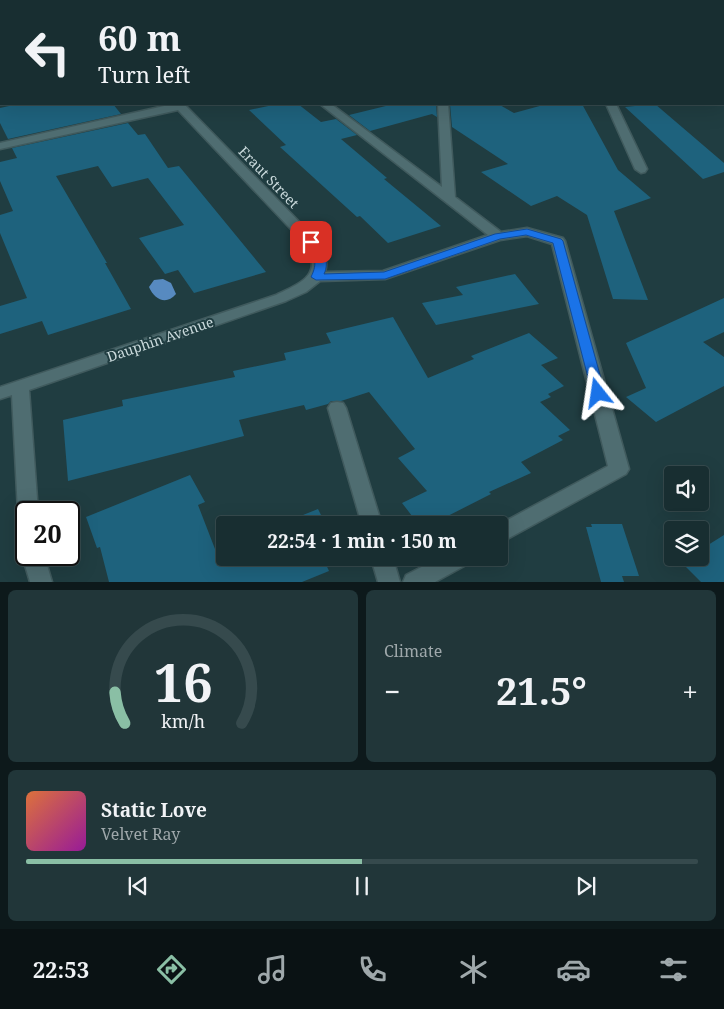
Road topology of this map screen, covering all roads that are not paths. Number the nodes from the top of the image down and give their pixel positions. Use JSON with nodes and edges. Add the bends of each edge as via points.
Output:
{"nodes":[{"id":1,"x":179,"y":105,"type":"edge"},
{"id":2,"x":326,"y":105,"type":"edge"},
{"id":3,"x":443,"y":105,"type":"edge"},
{"id":4,"x":611,"y":105,"type":"edge"},
{"id":5,"x":0,"y":146,"type":"edge"},
{"id":6,"x":642,"y":169,"type":"dead end"},
{"id":7,"x":449,"y":198,"type":"junction"},
{"id":8,"x":498,"y":236,"type":"junction"},
{"id":9,"x":316,"y":277,"type":"junction"},
{"id":10,"x":20,"y":387,"type":"junction"},
{"id":11,"x":0,"y":394,"type":"edge"},
{"id":12,"x":337,"y":408,"type":"dead end"},
{"id":13,"x":27,"y":501,"type":"edge"},
{"id":14,"x":369,"y":516,"type":"edge"},
{"id":15,"x":508,"y":530,"type":"edge"},
{"id":16,"x":36,"y":566,"type":"edge"},
{"id":17,"x":385,"y":566,"type":"edge"},
{"id":18,"x":443,"y":566,"type":"edge"},
{"id":19,"x":41,"y":582,"type":"edge"},
{"id":20,"x":390,"y":582,"type":"edge"},
{"id":21,"x":414,"y":582,"type":"edge"}],
"edges":[{"from":1,"to":5,"type":"street"},
{"from":1,"to":9,"type":"street","name":"Eraut Street","via":[[311,242],[321,261]]},
{"from":2,"to":7,"type":"street"},
{"from":3,"to":7,"type":"street"},
{"from":4,"to":6,"type":"street"},
{"from":7,"to":8,"type":"street"},
{"from":8,"to":9,"type":"street","via":[[385,275]]},
{"from":8,"to":15,"type":"street","via":[[527,232],[558,241],[618,469]]},
{"from":9,"to":10,"type":"street","name":"Dauphin Avenue","via":[[303,288],[281,298]]},
{"from":10,"to":11,"type":"street","name":"Dauphin Avenue"},
{"from":10,"to":13,"type":"street"},
{"from":12,"to":14,"type":"street"},
{"from":16,"to":19,"type":"street"},
{"from":17,"to":20,"type":"street"},
{"from":18,"to":21,"type":"street"}]}
